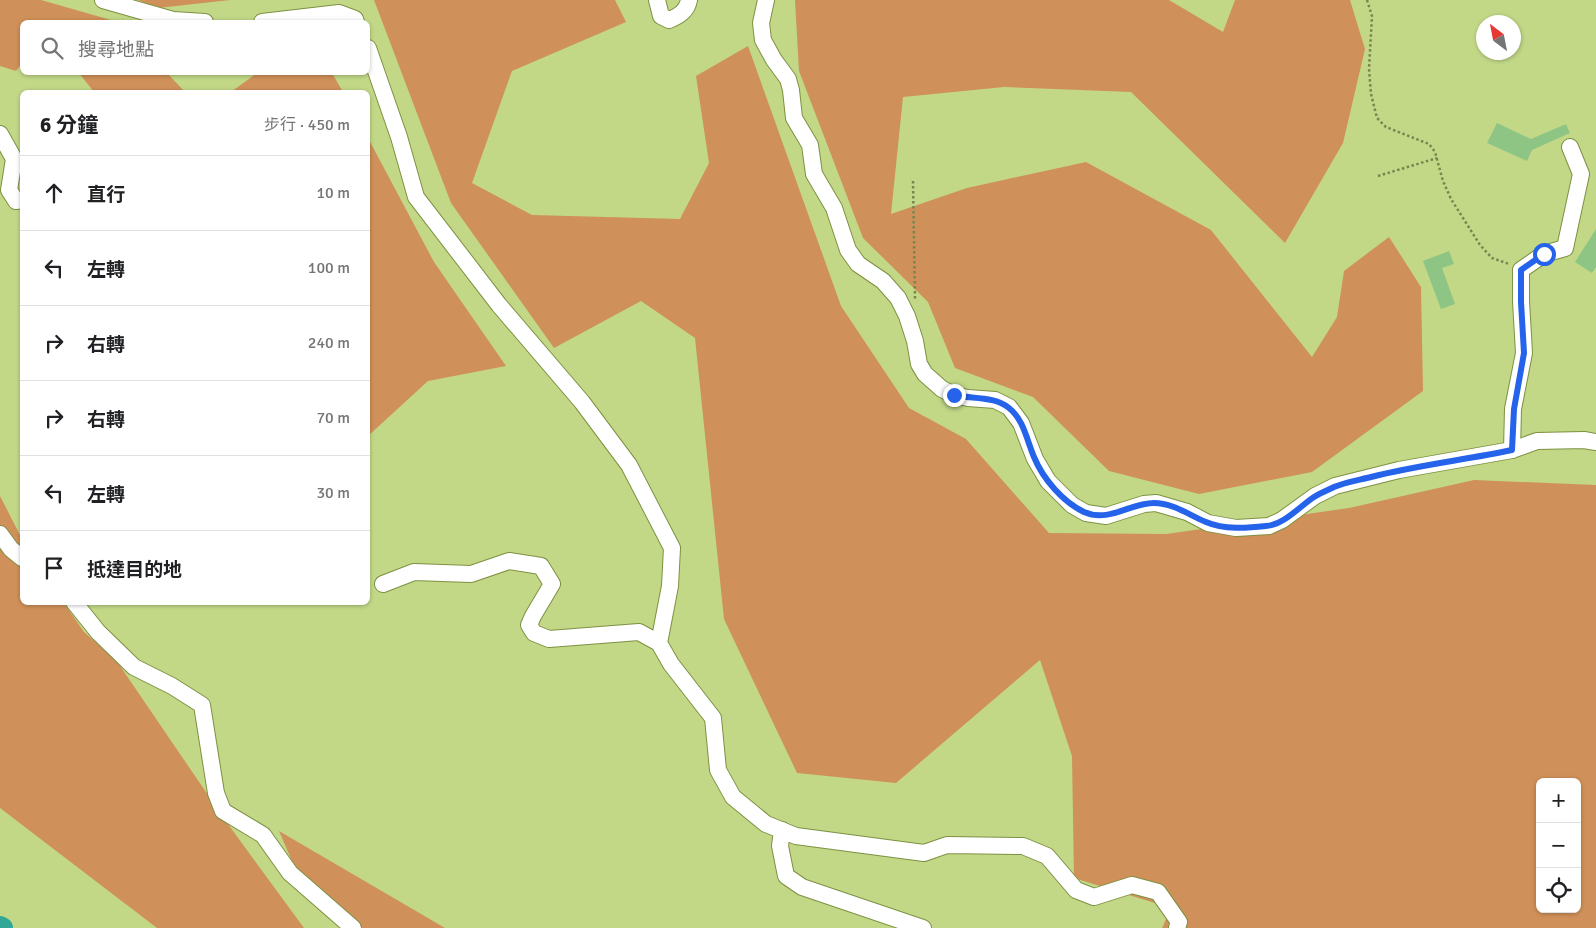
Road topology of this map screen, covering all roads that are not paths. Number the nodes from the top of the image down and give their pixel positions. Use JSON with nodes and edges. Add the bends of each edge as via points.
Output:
{"nodes":[{"id":1,"x":103,"y":0,"type":"edge"},
{"id":2,"x":656,"y":0,"type":"edge"},
{"id":3,"x":689,"y":0,"type":"edge"},
{"id":4,"x":766,"y":0,"type":"edge"},
{"id":5,"x":173,"y":20,"type":"edge"},
{"id":6,"x":279,"y":20,"type":"edge"},
{"id":7,"x":355,"y":20,"type":"edge"},
{"id":8,"x":370,"y":54,"type":"edge"},
{"id":9,"x":0,"y":134,"type":"edge"},
{"id":10,"x":1570,"y":147,"type":"dead end"},
{"id":11,"x":20,"y":200,"type":"edge"},
{"id":12,"x":1596,"y":442,"type":"edge"},
{"id":13,"x":1512,"y":450,"type":"junction"},
{"id":14,"x":0,"y":534,"type":"edge"},
{"id":15,"x":20,"y":556,"type":"edge"},
{"id":16,"x":383,"y":584,"type":"dead end"},
{"id":17,"x":76,"y":605,"type":"edge"},
{"id":18,"x":659,"y":642,"type":"junction"},
{"id":19,"x":782,"y":830,"type":"junction"},
{"id":20,"x":353,"y":928,"type":"edge"},
{"id":21,"x":923,"y":928,"type":"edge"},
{"id":22,"x":1178,"y":928,"type":"edge"}],
"edges":[{"from":1,"to":5,"type":"street"},
{"from":2,"to":3,"type":"street","via":[[661,16],[670,20],[679,16]]},
{"from":4,"to":13,"type":"street","via":[[761,23],[763,40],[788,79],[794,118],[810,145],[814,174],[834,208],[848,250],[858,264],[883,281],[898,298],[925,374],[954,395],[995,400],[1009,408],[1021,423],[1035,459],[1048,481],[1072,505],[1086,513],[1106,516],[1156,503],[1187,512],[1208,523],[1236,528],[1269,526],[1335,486],[1399,470]]},
{"from":6,"to":7,"type":"street","via":[[339,13]]},
{"from":8,"to":18,"type":"street","via":[[400,137],[416,197],[499,306],[582,402],[630,465],[672,548],[670,586]]},
{"from":9,"to":11,"type":"street","via":[[14,159],[8,190],[16,201]]},
{"from":10,"to":13,"type":"street","via":[[1581,174],[1565,248],[1544,254],[1521,270],[1524,353],[1514,409]]},
{"from":12,"to":13,"type":"street","via":[[1536,441]]},
{"from":14,"to":15,"type":"street"},
{"from":16,"to":18,"type":"street","via":[[414,572],[471,574],[509,561],[541,566],[552,584],[529,625],[534,634],[549,639],[640,632]]},
{"from":17,"to":20,"type":"street","via":[[98,632],[134,667],[202,706],[216,793],[223,812],[264,835],[290,873]]},
{"from":18,"to":19,"type":"street","via":[[670,664],[713,718],[718,770],[733,797],[766,824]]},
{"from":19,"to":21,"type":"street","via":[[780,846],[786,876],[802,887]]},
{"from":19,"to":22,"type":"street","via":[[796,836],[924,853],[947,845],[1024,846],[1047,856],[1076,890],[1094,898],[1132,885],[1158,892],[1180,922]]}]}
